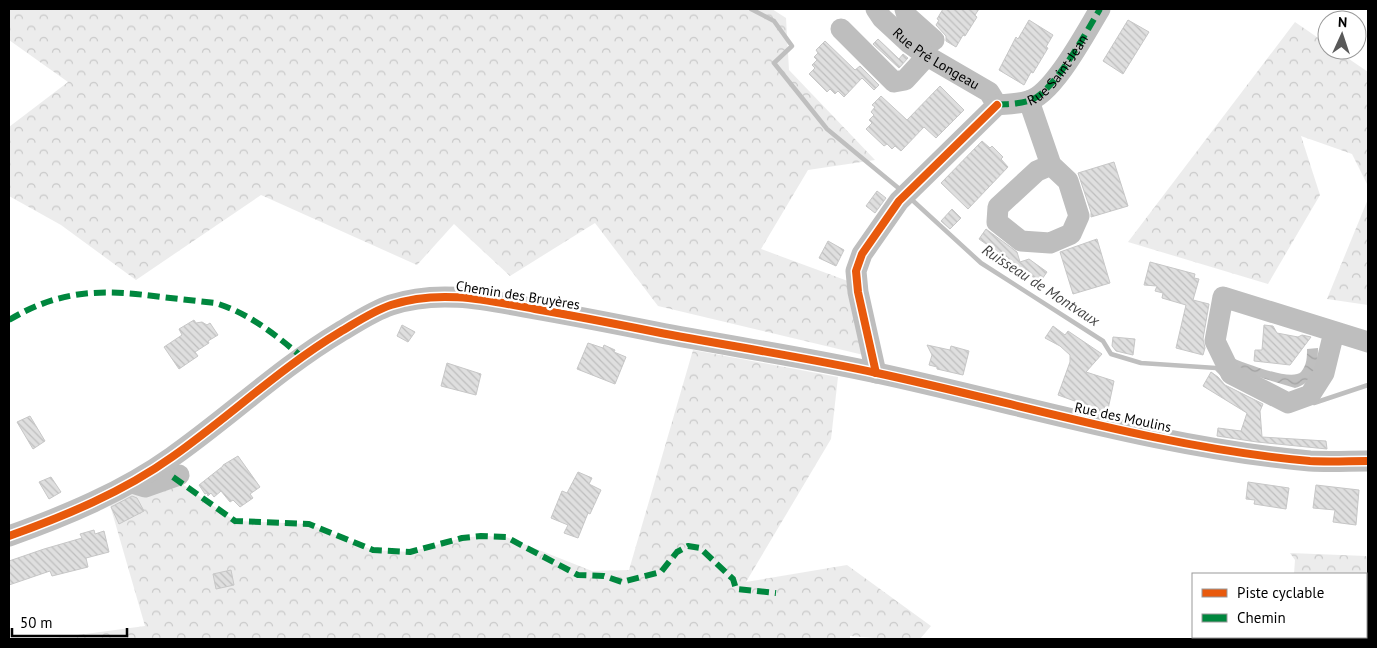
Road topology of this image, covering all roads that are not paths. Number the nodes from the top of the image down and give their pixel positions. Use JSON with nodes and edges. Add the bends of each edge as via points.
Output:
{"nodes":[{"id":1,"x":876,"y":9,"type":"edge"},
{"id":2,"x":905,"y":9,"type":"edge"},
{"id":3,"x":1100,"y":9,"type":"edge"},
{"id":4,"x":841,"y":29,"type":"dead end"},
{"id":5,"x":930,"y":48,"type":"junction"},
{"id":6,"x":1029,"y":101,"type":"junction"},
{"id":7,"x":997,"y":105,"type":"junction"},
{"id":8,"x":1051,"y":165,"type":"dead end"},
{"id":9,"x":1334,"y":332,"type":"junction"},
{"id":10,"x":1368,"y":342,"type":"edge"},
{"id":11,"x":876,"y":373,"type":"junction"},
{"id":12,"x":1368,"y":461,"type":"edge"},
{"id":13,"x":179,"y":475,"type":"dead end"},
{"id":14,"x":130,"y":483,"type":"junction"},
{"id":15,"x":9,"y":536,"type":"edge"}],
"edges":[{"from":1,"to":5,"type":"street","name":"Rue Pré Longeau","via":[[909,43]]},
{"from":2,"to":5,"type":"street"},
{"from":3,"to":6,"type":"street","name":"Rue Saint-Jean","via":[[1061,72],[1043,93]]},
{"from":4,"to":5,"type":"street","via":[[894,82],[904,80]]},
{"from":5,"to":7,"type":"street","name":"Rue Pré Longeau","via":[[989,92]]},
{"from":6,"to":7,"type":"street","name":"Rue Saint-Jean"},
{"from":6,"to":8,"type":"street"},
{"from":7,"to":11,"type":"street","via":[[899,201],[862,254],[856,271],[858,292]]},
{"from":9,"to":9,"type":"street","via":[[1223,297],[1215,341],[1231,374],[1288,403],[1310,395],[1324,373]]},
{"from":9,"to":10,"type":"street"},
{"from":11,"to":12,"type":"street","name":"Rue des Moulins","via":[[1151,438],[1238,453],[1305,460]]},
{"from":11,"to":14,"type":"street","name":"Chemin des Bruyères","via":[[475,298],[449,296],[409,300],[368,315],[319,345],[171,458]]},
{"from":13,"to":14,"type":"street","via":[[145,487]]},
{"from":14,"to":15,"type":"street","name":"Chemin des Bruyères"}]}
